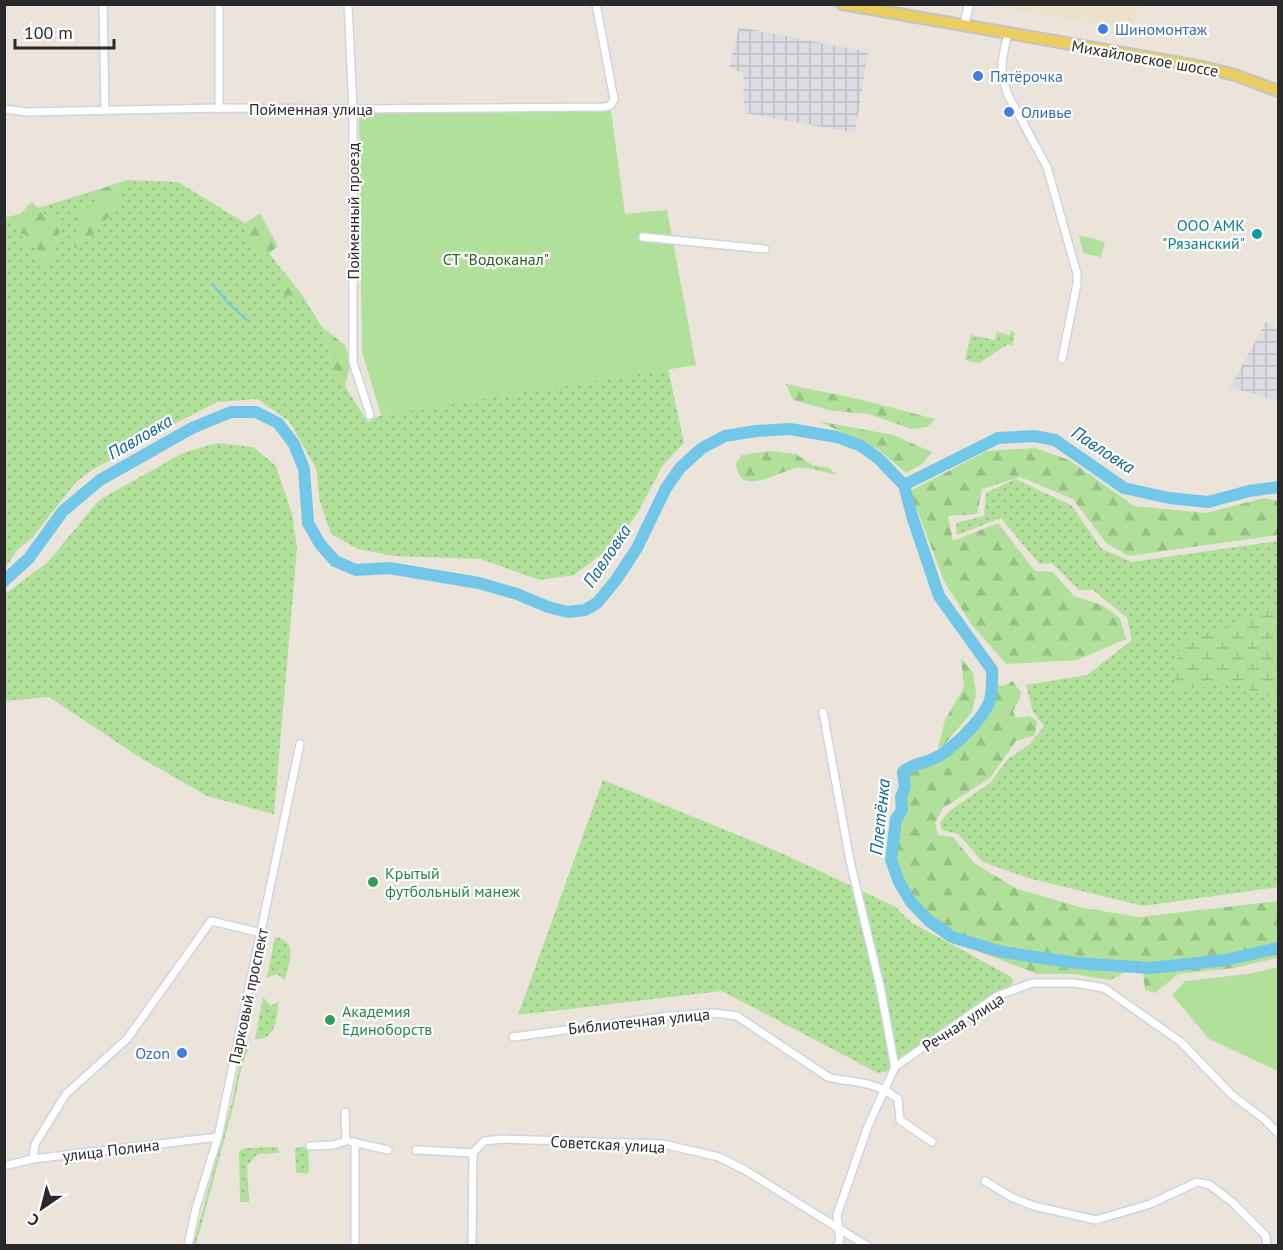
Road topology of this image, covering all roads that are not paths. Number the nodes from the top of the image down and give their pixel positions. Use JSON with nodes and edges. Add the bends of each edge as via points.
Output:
{"nodes":[{"id":1,"x":103,"y":4,"type":"edge"},
{"id":2,"x":219,"y":4,"type":"edge"},
{"id":3,"x":348,"y":4,"type":"edge"},
{"id":4,"x":596,"y":4,"type":"edge"},
{"id":5,"x":842,"y":4,"type":"edge"},
{"id":6,"x":969,"y":4,"type":"edge"},
{"id":7,"x":964,"y":26,"type":"junction"},
{"id":8,"x":1008,"y":33,"type":"junction"},
{"id":9,"x":1278,"y":91,"type":"edge"},
{"id":10,"x":219,"y":108,"type":"junction"},
{"id":11,"x":4,"y":109,"type":"edge"},
{"id":12,"x":105,"y":109,"type":"junction"},
{"id":13,"x":353,"y":109,"type":"junction"},
{"id":14,"x":643,"y":237,"type":"dead end"},
{"id":15,"x":765,"y":249,"type":"dead end"},
{"id":16,"x":1062,"y":359,"type":"dead end"},
{"id":17,"x":370,"y":415,"type":"dead end"},
{"id":18,"x":823,"y":712,"type":"dead end"},
{"id":19,"x":300,"y":744,"type":"dead end"},
{"id":20,"x":262,"y":933,"type":"junction"},
{"id":21,"x":513,"y":1036,"type":"dead end"},
{"id":22,"x":895,"y":1067,"type":"junction"},
{"id":23,"x":884,"y":1090,"type":"junction"},
{"id":24,"x":345,"y":1112,"type":"dead end"},
{"id":25,"x":1278,"y":1133,"type":"edge"},
{"id":26,"x":218,"y":1137,"type":"junction"},
{"id":27,"x":346,"y":1141,"type":"junction"},
{"id":28,"x":355,"y":1142,"type":"junction"},
{"id":29,"x":932,"y":1142,"type":"dead end"},
{"id":30,"x":310,"y":1146,"type":"dead end"},
{"id":31,"x":416,"y":1149,"type":"dead end"},
{"id":32,"x":388,"y":1150,"type":"dead end"},
{"id":33,"x":473,"y":1153,"type":"junction"},
{"id":34,"x":33,"y":1160,"type":"junction"},
{"id":35,"x":4,"y":1166,"type":"edge"},
{"id":36,"x":985,"y":1181,"type":"dead end"},
{"id":37,"x":839,"y":1228,"type":"junction"},
{"id":38,"x":188,"y":1245,"type":"edge"},
{"id":39,"x":356,"y":1245,"type":"edge"},
{"id":40,"x":472,"y":1245,"type":"edge"},
{"id":41,"x":837,"y":1245,"type":"edge"},
{"id":42,"x":867,"y":1245,"type":"edge"},
{"id":43,"x":1267,"y":1245,"type":"edge"}],
"edges":[{"from":1,"to":12,"type":"street"},
{"from":2,"to":10,"type":"street"},
{"from":3,"to":13,"type":"street","name":"Пойменный проезд"},
{"from":4,"to":13,"type":"street","name":"Пойменная улица","via":[[614,99],[611,105]]},
{"from":5,"to":7,"type":"main road","name":"Михайловское шоссе"},
{"from":6,"to":7,"type":"street"},
{"from":7,"to":8,"type":"main road","name":"Михайловское шоссе"},
{"from":8,"to":9,"type":"main road","name":"Михайловское шоссе","via":[[1207,68]]},
{"from":8,"to":16,"type":"street","via":[[1001,72],[1004,83],[1047,167],[1077,274]]},
{"from":10,"to":12,"type":"street","name":"Пойменная улица"},
{"from":10,"to":13,"type":"street","name":"Пойменная улица"},
{"from":11,"to":12,"type":"street","name":"Пойменная улица"},
{"from":13,"to":17,"type":"street","name":"Пойменный проезд","via":[[353,362]]},
{"from":14,"to":15,"type":"street"},
{"from":18,"to":22,"type":"street","via":[[850,861]]},
{"from":19,"to":20,"type":"street","name":"Парковый проспект"},
{"from":20,"to":26,"type":"street","name":"Парковый проспект"},
{"from":20,"to":34,"type":"street","via":[[211,921],[127,1039],[66,1094],[35,1144]]},
{"from":21,"to":23,"type":"street","name":"Библиотечная улица","via":[[669,1016],[726,1013],[828,1077]]},
{"from":22,"to":23,"type":"street","name":"Речная улица"},
{"from":22,"to":25,"type":"street","name":"Речная улица","via":[[997,996],[1032,983],[1104,988],[1180,1042],[1232,1095]]},
{"from":23,"to":29,"type":"street","via":[[898,1099],[900,1120]]},
{"from":23,"to":37,"type":"street","name":"Речная улица","via":[[837,1215]]},
{"from":24,"to":27,"type":"street"},
{"from":26,"to":34,"type":"street","name":"улица Полина"},
{"from":26,"to":38,"type":"street","name":"Парковый проспект"},
{"from":27,"to":28,"type":"street"},
{"from":27,"to":30,"type":"street"},
{"from":28,"to":32,"type":"street"},
{"from":28,"to":39,"type":"street"},
{"from":31,"to":33,"type":"street"},
{"from":33,"to":37,"type":"street","name":"Советская улица","via":[[484,1141],[502,1139],[663,1144],[719,1157]]},
{"from":33,"to":40,"type":"street"},
{"from":34,"to":35,"type":"street","name":"улица Полина"},
{"from":36,"to":43,"type":"street","via":[[1034,1206],[1096,1220],[1150,1204],[1197,1182],[1204,1183],[1266,1236]]},
{"from":37,"to":41,"type":"street","name":"Речная улица"},
{"from":37,"to":42,"type":"street","name":"Советская улица"}]}
